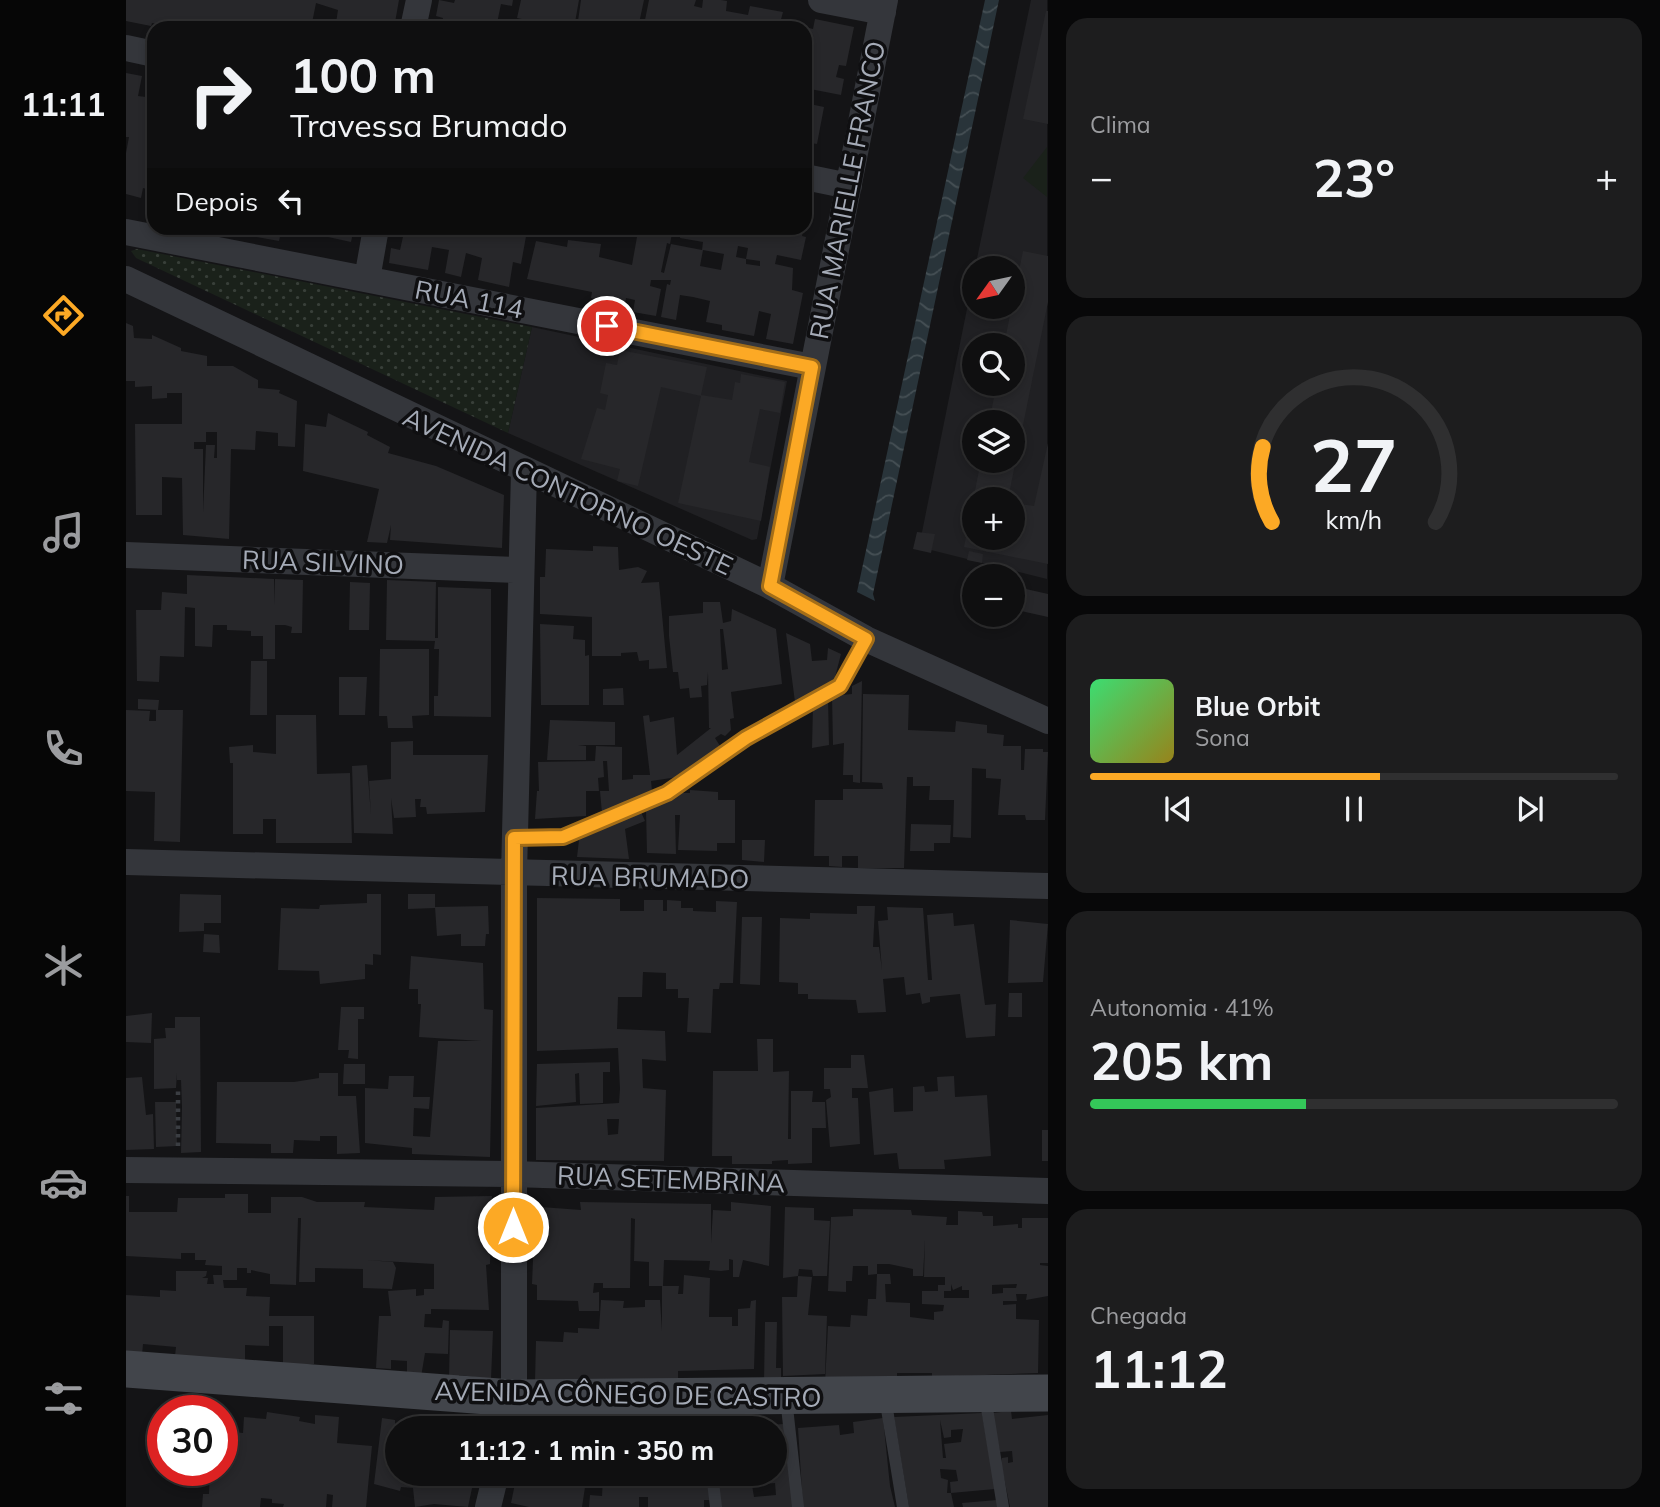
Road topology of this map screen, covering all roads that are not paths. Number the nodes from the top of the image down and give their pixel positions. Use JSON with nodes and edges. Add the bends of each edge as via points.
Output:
{"nodes":[{"id":1,"x":419,"y":0,"type":"edge"},
{"id":2,"x":821,"y":0,"type":"edge"},
{"id":3,"x":884,"y":6,"type":"edge"},
{"id":4,"x":414,"y":21,"type":"edge"},
{"id":5,"x":126,"y":48,"type":"edge"},
{"id":6,"x":147,"y":52,"type":"edge"},
{"id":7,"x":812,"y":178,"type":"edge"},
{"id":8,"x":849,"y":186,"type":"junction"},
{"id":9,"x":126,"y":232,"type":"edge"},
{"id":10,"x":375,"y":235,"type":"edge"},
{"id":11,"x":126,"y":279,"type":"edge"},
{"id":12,"x":368,"y":279,"type":"junction"},
{"id":13,"x":812,"y":367,"type":"junction"},
{"id":14,"x":524,"y":471,"type":"junction"},
{"id":15,"x":126,"y":555,"type":"edge"},
{"id":16,"x":519,"y":570,"type":"junction"},
{"id":17,"x":770,"y":586,"type":"junction"},
{"id":18,"x":866,"y":639,"type":"junction"},
{"id":19,"x":1048,"y":720,"type":"edge"},
{"id":20,"x":514,"y":838,"type":"junction"},
{"id":21,"x":126,"y":862,"type":"edge"},
{"id":22,"x":513,"y":874,"type":"junction"},
{"id":23,"x":1048,"y":886,"type":"edge"},
{"id":24,"x":126,"y":1170,"type":"edge"},
{"id":25,"x":512,"y":1174,"type":"junction"},
{"id":26,"x":1048,"y":1191,"type":"edge"},
{"id":27,"x":126,"y":1368,"type":"edge"},
{"id":28,"x":1048,"y":1394,"type":"edge"},
{"id":29,"x":985,"y":1395,"type":"junction"},
{"id":30,"x":786,"y":1397,"type":"junction"},
{"id":31,"x":885,"y":1397,"type":"junction"},
{"id":32,"x":511,"y":1413,"type":"edge"},
{"id":33,"x":707,"y":1413,"type":"edge"},
{"id":34,"x":493,"y":1486,"type":"edge"},
{"id":35,"x":713,"y":1486,"type":"edge"},
{"id":36,"x":488,"y":1507,"type":"edge"},
{"id":37,"x":716,"y":1507,"type":"edge"},
{"id":38,"x":797,"y":1507,"type":"edge"},
{"id":39,"x":903,"y":1507,"type":"edge"},
{"id":40,"x":1003,"y":1507,"type":"edge"}],
"edges":[{"from":1,"to":4,"type":"street"},
{"from":2,"to":3,"type":"street"},
{"from":3,"to":8,"type":"street","name":"RUA MARIELLE FRANCO"},
{"from":5,"to":6,"type":"street"},
{"from":7,"to":8,"type":"street"},
{"from":8,"to":13,"type":"street","name":"RUA MARIELLE FRANCO"},
{"from":9,"to":12,"type":"street","name":"RUA 114"},
{"from":10,"to":12,"type":"street"},
{"from":11,"to":14,"type":"street","name":"AVENIDA CONTORNO OESTE"},
{"from":12,"to":13,"type":"street","name":"RUA 114"},
{"from":13,"to":17,"type":"street","name":"RUA MARIELLE FRANCO"},
{"from":14,"to":16,"type":"street"},
{"from":14,"to":17,"type":"street","name":"AVENIDA CONTORNO OESTE"},
{"from":15,"to":16,"type":"street","name":"RUA SILVINO"},
{"from":16,"to":20,"type":"street"},
{"from":17,"to":18,"type":"street","name":"AVENIDA CONTORNO OESTE"},
{"from":18,"to":19,"type":"street","name":"AVENIDA CONTORNO OESTE"},
{"from":18,"to":20,"type":"lane","via":[[840,686],[746,738],[667,793],[563,837]]},
{"from":20,"to":22,"type":"street"},
{"from":21,"to":22,"type":"street","name":"RUA BRUMADO"},
{"from":22,"to":23,"type":"street","name":"RUA BRUMADO"},
{"from":22,"to":25,"type":"street"},
{"from":24,"to":25,"type":"street","name":"RUA SETEMBRINA"},
{"from":25,"to":26,"type":"street","name":"RUA SETEMBRINA"},
{"from":25,"to":32,"type":"street"},
{"from":27,"to":32,"type":"main road","name":"AVENIDA CÔNEGO DE CASTRO"},
{"from":28,"to":29,"type":"main road","name":"AVENIDA CÔNEGO DE CASTRO"},
{"from":29,"to":31,"type":"main road","name":"AVENIDA CÔNEGO DE CASTRO"},
{"from":29,"to":40,"type":"lane"},
{"from":30,"to":31,"type":"main road","name":"AVENIDA CÔNEGO DE CASTRO"},
{"from":30,"to":33,"type":"main road","name":"AVENIDA CÔNEGO DE CASTRO"},
{"from":30,"to":38,"type":"lane"},
{"from":31,"to":39,"type":"lane"},
{"from":32,"to":33,"type":"main road","name":"AVENIDA CÔNEGO DE CASTRO"},
{"from":34,"to":36,"type":"street"},
{"from":35,"to":37,"type":"lane"}]}
